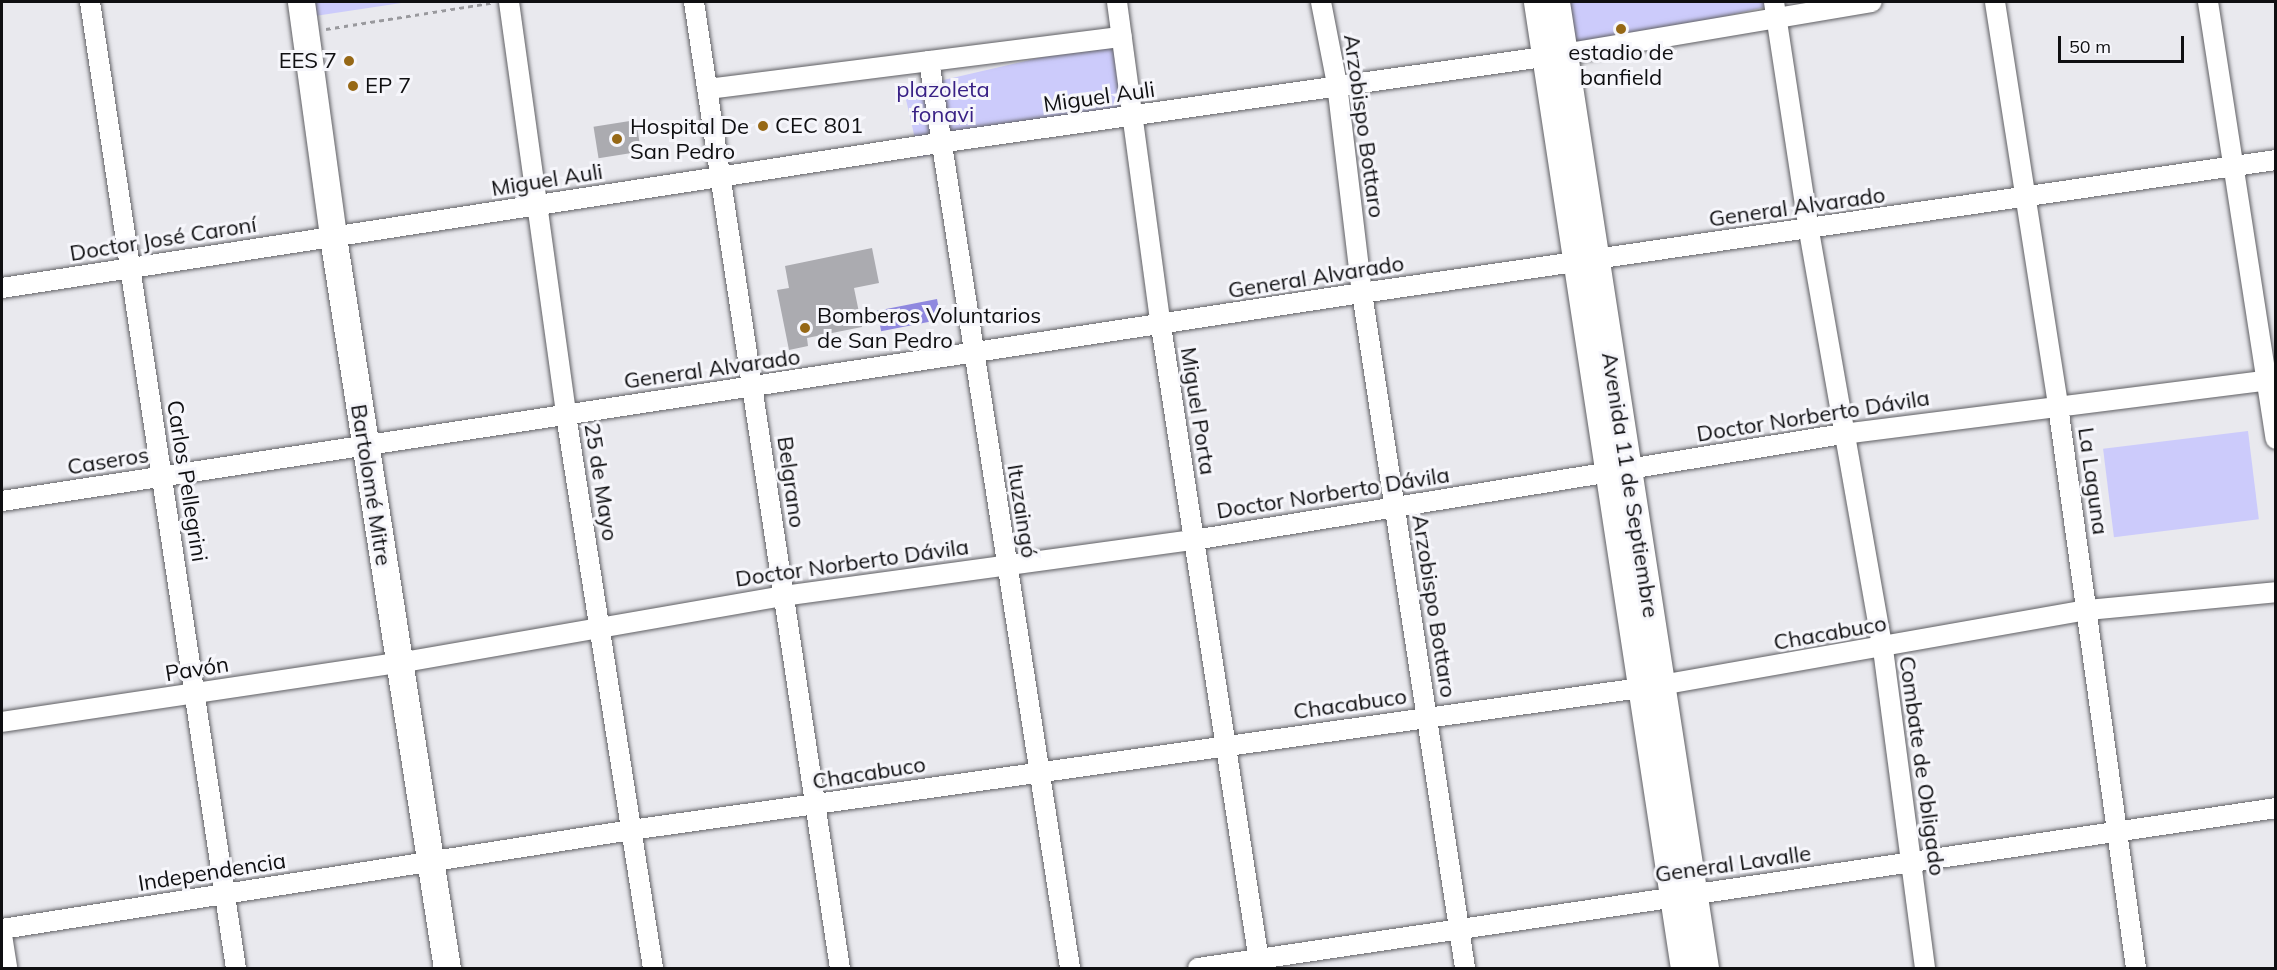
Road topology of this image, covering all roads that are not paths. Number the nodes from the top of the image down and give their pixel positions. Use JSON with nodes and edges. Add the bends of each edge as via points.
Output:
{"nodes":[{"id":1,"x":90,"y":2,"type":"edge"},
{"id":2,"x":301,"y":2,"type":"edge"},
{"id":3,"x":509,"y":2,"type":"edge"},
{"id":4,"x":694,"y":2,"type":"edge"},
{"id":5,"x":1117,"y":2,"type":"edge"},
{"id":6,"x":1321,"y":2,"type":"edge"},
{"id":7,"x":1537,"y":2,"type":"edge"},
{"id":8,"x":1556,"y":2,"type":"edge"},
{"id":9,"x":1872,"y":2,"type":"edge"},
{"id":10,"x":1995,"y":2,"type":"edge"},
{"id":11,"x":2208,"y":2,"type":"edge"},
{"id":12,"x":1776,"y":10,"type":"edge"},
{"id":13,"x":1122,"y":37,"type":"junction"},
{"id":14,"x":1554,"y":55,"type":"junction"},
{"id":15,"x":929,"y":61,"type":"junction"},
{"id":16,"x":1337,"y":84,"type":"junction"},
{"id":17,"x":708,"y":89,"type":"junction"},
{"id":18,"x":1134,"y":117,"type":"junction"},
{"id":19,"x":939,"y":143,"type":"junction"},
{"id":20,"x":2276,"y":160,"type":"edge"},
{"id":21,"x":2233,"y":166,"type":"junction"},
{"id":22,"x":722,"y":178,"type":"junction"},
{"id":23,"x":2023,"y":196,"type":"junction"},
{"id":24,"x":536,"y":206,"type":"junction"},
{"id":25,"x":1809,"y":231,"type":"junction"},
{"id":26,"x":333,"y":237,"type":"junction"},
{"id":27,"x":1586,"y":260,"type":"junction"},
{"id":28,"x":130,"y":268,"type":"junction"},
{"id":29,"x":2,"y":288,"type":"edge"},
{"id":30,"x":1362,"y":293,"type":"junction"},
{"id":31,"x":1161,"y":326,"type":"junction"},
{"id":32,"x":972,"y":353,"type":"junction"},
{"id":33,"x":2271,"y":380,"type":"edge"},
{"id":34,"x":754,"y":388,"type":"junction"},
{"id":35,"x":2058,"y":406,"type":"junction"},
{"id":36,"x":566,"y":415,"type":"junction"},
{"id":37,"x":1843,"y":434,"type":"junction"},
{"id":38,"x":2276,"y":439,"type":"edge"},
{"id":39,"x":365,"y":445,"type":"junction"},
{"id":40,"x":1618,"y":471,"type":"junction"},
{"id":41,"x":162,"y":477,"type":"junction"},
{"id":42,"x":2,"y":501,"type":"edge"},
{"id":43,"x":1395,"y":507,"type":"junction"},
{"id":44,"x":1194,"y":540,"type":"junction"},
{"id":45,"x":1006,"y":564,"type":"junction"},
{"id":46,"x":2276,"y":592,"type":"edge"},
{"id":47,"x":783,"y":596,"type":"junction"},
{"id":48,"x":2087,"y":610,"type":"junction"},
{"id":49,"x":599,"y":627,"type":"junction"},
{"id":50,"x":1882,"y":649,"type":"junction"},
{"id":51,"x":399,"y":663,"type":"junction"},
{"id":52,"x":1651,"y":687,"type":"junction"},
{"id":53,"x":195,"y":693,"type":"junction"},
{"id":54,"x":1427,"y":718,"type":"junction"},
{"id":55,"x":2,"y":722,"type":"edge"},
{"id":56,"x":1223,"y":745,"type":"junction"},
{"id":57,"x":1039,"y":771,"type":"junction"},
{"id":58,"x":814,"y":806,"type":"junction"},
{"id":59,"x":2276,"y":808,"type":"edge"},
{"id":60,"x":631,"y":830,"type":"junction"},
{"id":61,"x":2115,"y":832,"type":"junction"},
{"id":62,"x":430,"y":862,"type":"junction"},
{"id":63,"x":1911,"y":862,"type":"junction"},
{"id":64,"x":225,"y":894,"type":"junction"},
{"id":65,"x":1683,"y":895,"type":"junction"},
{"id":66,"x":2,"y":929,"type":"edge"},
{"id":67,"x":1459,"y":930,"type":"junction"},
{"id":68,"x":2,"y":935,"type":"edge"},
{"id":69,"x":1259,"y":964,"type":"edge"},
{"id":70,"x":7,"y":969,"type":"edge"},
{"id":71,"x":236,"y":969,"type":"edge"},
{"id":72,"x":447,"y":969,"type":"edge"},
{"id":73,"x":653,"y":969,"type":"edge"},
{"id":74,"x":840,"y":969,"type":"edge"},
{"id":75,"x":1070,"y":969,"type":"edge"},
{"id":76,"x":1198,"y":969,"type":"edge"},
{"id":77,"x":1465,"y":969,"type":"edge"},
{"id":78,"x":1684,"y":969,"type":"edge"},
{"id":79,"x":1705,"y":969,"type":"edge"},
{"id":80,"x":1925,"y":969,"type":"edge"},
{"id":81,"x":2136,"y":969,"type":"edge"}],
"edges":[{"from":1,"to":28,"type":"street","name":"Carlos Pellegrini"},
{"from":2,"to":26,"type":"main road","name":"Bartolomé Mitre"},
{"from":3,"to":24,"type":"street","name":"25 de Mayo"},
{"from":4,"to":17,"type":"street","name":"Belgrano"},
{"from":5,"to":13,"type":"street","name":"Miguel Porta"},
{"from":6,"to":16,"type":"street","name":"Arzobispo Bottaro"},
{"from":7,"to":14,"type":"main road","name":"Avenida 11 de Septiembre"},
{"from":8,"to":14,"type":"main road","name":"Avenida 11 de Septiembre"},
{"from":9,"to":12,"type":"street","name":"Miguel Auli"},
{"from":10,"to":23,"type":"street","name":"La Laguna"},
{"from":11,"to":21,"type":"street"},
{"from":12,"to":14,"type":"street","name":"Miguel Auli"},
{"from":12,"to":25,"type":"street","name":"Combate de Obligado"},
{"from":13,"to":15,"type":"street"},
{"from":13,"to":18,"type":"street","name":"Miguel Porta"},
{"from":14,"to":16,"type":"street","name":"Miguel Auli"},
{"from":14,"to":27,"type":"main road","name":"Avenida 11 de Septiembre"},
{"from":15,"to":17,"type":"street"},
{"from":15,"to":19,"type":"street","name":"Ituzaingó"},
{"from":16,"to":18,"type":"street","name":"Miguel Auli"},
{"from":16,"to":30,"type":"street","name":"Arzobispo Bottaro"},
{"from":17,"to":22,"type":"street","name":"Belgrano"},
{"from":18,"to":19,"type":"street","name":"Miguel Auli"},
{"from":18,"to":31,"type":"street","name":"Miguel Porta"},
{"from":19,"to":22,"type":"street","name":"Miguel Auli"},
{"from":19,"to":32,"type":"street","name":"Ituzaingó"},
{"from":20,"to":21,"type":"street","name":"General Alvarado"},
{"from":21,"to":23,"type":"street","name":"General Alvarado"},
{"from":21,"to":33,"type":"street"},
{"from":22,"to":24,"type":"street","name":"Miguel Auli"},
{"from":22,"to":34,"type":"street","name":"Belgrano"},
{"from":23,"to":25,"type":"street","name":"General Alvarado"},
{"from":23,"to":35,"type":"street","name":"La Laguna"},
{"from":24,"to":26,"type":"street","name":"Miguel Auli"},
{"from":24,"to":36,"type":"street","name":"25 de Mayo"},
{"from":25,"to":27,"type":"street","name":"General Alvarado"},
{"from":25,"to":37,"type":"street","name":"Combate de Obligado"},
{"from":26,"to":28,"type":"street","name":"Doctor José Caroní"},
{"from":26,"to":39,"type":"main road","name":"Bartolomé Mitre"},
{"from":27,"to":30,"type":"street","name":"General Alvarado"},
{"from":27,"to":40,"type":"main road","name":"Avenida 11 de Septiembre"},
{"from":28,"to":29,"type":"street","name":"Doctor José Caroní"},
{"from":28,"to":41,"type":"street","name":"Carlos Pellegrini"},
{"from":30,"to":31,"type":"street","name":"General Alvarado"},
{"from":30,"to":43,"type":"street","name":"Arzobispo Bottaro"},
{"from":31,"to":32,"type":"street","name":"General Alvarado"},
{"from":31,"to":44,"type":"street","name":"Miguel Porta"},
{"from":32,"to":34,"type":"street","name":"General Alvarado"},
{"from":32,"to":45,"type":"street","name":"Ituzaingó"},
{"from":33,"to":35,"type":"street","name":"Doctor Norberto Dávila"},
{"from":33,"to":38,"type":"street"},
{"from":34,"to":36,"type":"street","name":"General Alvarado"},
{"from":34,"to":47,"type":"street","name":"Belgrano"},
{"from":35,"to":37,"type":"street","name":"Doctor Norberto Dávila"},
{"from":35,"to":48,"type":"street","name":"La Laguna"},
{"from":36,"to":39,"type":"street","name":"General Alvarado"},
{"from":36,"to":49,"type":"street","name":"25 de Mayo"},
{"from":37,"to":40,"type":"street","name":"Doctor Norberto Dávila"},
{"from":37,"to":50,"type":"street","name":"Combate de Obligado"},
{"from":39,"to":41,"type":"street","name":"Caseros"},
{"from":39,"to":51,"type":"main road","name":"Bartolomé Mitre"},
{"from":40,"to":43,"type":"street","name":"Doctor Norberto Dávila"},
{"from":40,"to":52,"type":"main road","name":"Avenida 11 de Septiembre"},
{"from":41,"to":42,"type":"street","name":"Caseros"},
{"from":41,"to":53,"type":"street","name":"Carlos Pellegrini"},
{"from":43,"to":44,"type":"street","name":"Doctor Norberto Dávila"},
{"from":43,"to":54,"type":"street","name":"Arzobispo Bottaro"},
{"from":44,"to":45,"type":"street","name":"Doctor Norberto Dávila"},
{"from":44,"to":56,"type":"street","name":"Miguel Porta"},
{"from":45,"to":47,"type":"street","name":"Doctor Norberto Dávila"},
{"from":45,"to":57,"type":"street","name":"Ituzaingó"},
{"from":46,"to":48,"type":"street","name":"Chacabuco"},
{"from":47,"to":49,"type":"street","name":"Doctor Norberto Dávila"},
{"from":47,"to":58,"type":"street","name":"Belgrano"},
{"from":48,"to":50,"type":"street","name":"Chacabuco"},
{"from":48,"to":61,"type":"street","name":"La Laguna"},
{"from":49,"to":51,"type":"street","name":"Doctor Norberto Dávila"},
{"from":49,"to":60,"type":"street","name":"25 de Mayo"},
{"from":50,"to":52,"type":"street","name":"Chacabuco"},
{"from":50,"to":63,"type":"street","name":"Combate de Obligado"},
{"from":51,"to":53,"type":"street","name":"Pavón"},
{"from":51,"to":62,"type":"main road","name":"Bartolomé Mitre"},
{"from":52,"to":54,"type":"street","name":"Chacabuco"},
{"from":52,"to":65,"type":"main road","name":"Avenida 11 de Septiembre"},
{"from":53,"to":55,"type":"street","name":"Pavón"},
{"from":53,"to":64,"type":"street","name":"Carlos Pellegrini"},
{"from":54,"to":56,"type":"street","name":"Chacabuco"},
{"from":54,"to":67,"type":"street","name":"Arzobispo Bottaro"},
{"from":56,"to":57,"type":"street","name":"Chacabuco"},
{"from":56,"to":69,"type":"street","name":"Miguel Porta"},
{"from":57,"to":58,"type":"street","name":"Chacabuco"},
{"from":57,"to":75,"type":"street","name":"Ituzaingó"},
{"from":58,"to":60,"type":"street","name":"Chacabuco"},
{"from":58,"to":74,"type":"street","name":"Belgrano"},
{"from":59,"to":61,"type":"street","name":"General Lavalle"},
{"from":60,"to":62,"type":"street","name":"Chacabuco"},
{"from":60,"to":73,"type":"street","name":"25 de Mayo"},
{"from":61,"to":63,"type":"street","name":"General Lavalle"},
{"from":61,"to":81,"type":"street","name":"La Laguna"},
{"from":62,"to":64,"type":"street","name":"Independencia"},
{"from":62,"to":72,"type":"main road","name":"Bartolomé Mitre"},
{"from":63,"to":65,"type":"street","name":"General Lavalle"},
{"from":63,"to":80,"type":"street","name":"Combate de Obligado"},
{"from":64,"to":66,"type":"street","name":"Independencia"},
{"from":64,"to":71,"type":"street","name":"Carlos Pellegrini"},
{"from":65,"to":67,"type":"street","name":"General Lavalle"},
{"from":65,"to":78,"type":"main road","name":"Avenida 11 de Septiembre"},
{"from":65,"to":79,"type":"main road","name":"Avenida 11 de Septiembre"},
{"from":67,"to":69,"type":"street","name":"General Lavalle"},
{"from":67,"to":77,"type":"street","name":"Arzobispo Bottaro"},
{"from":68,"to":70,"type":"street"},
{"from":69,"to":76,"type":"street","name":"General Lavalle"}]}
